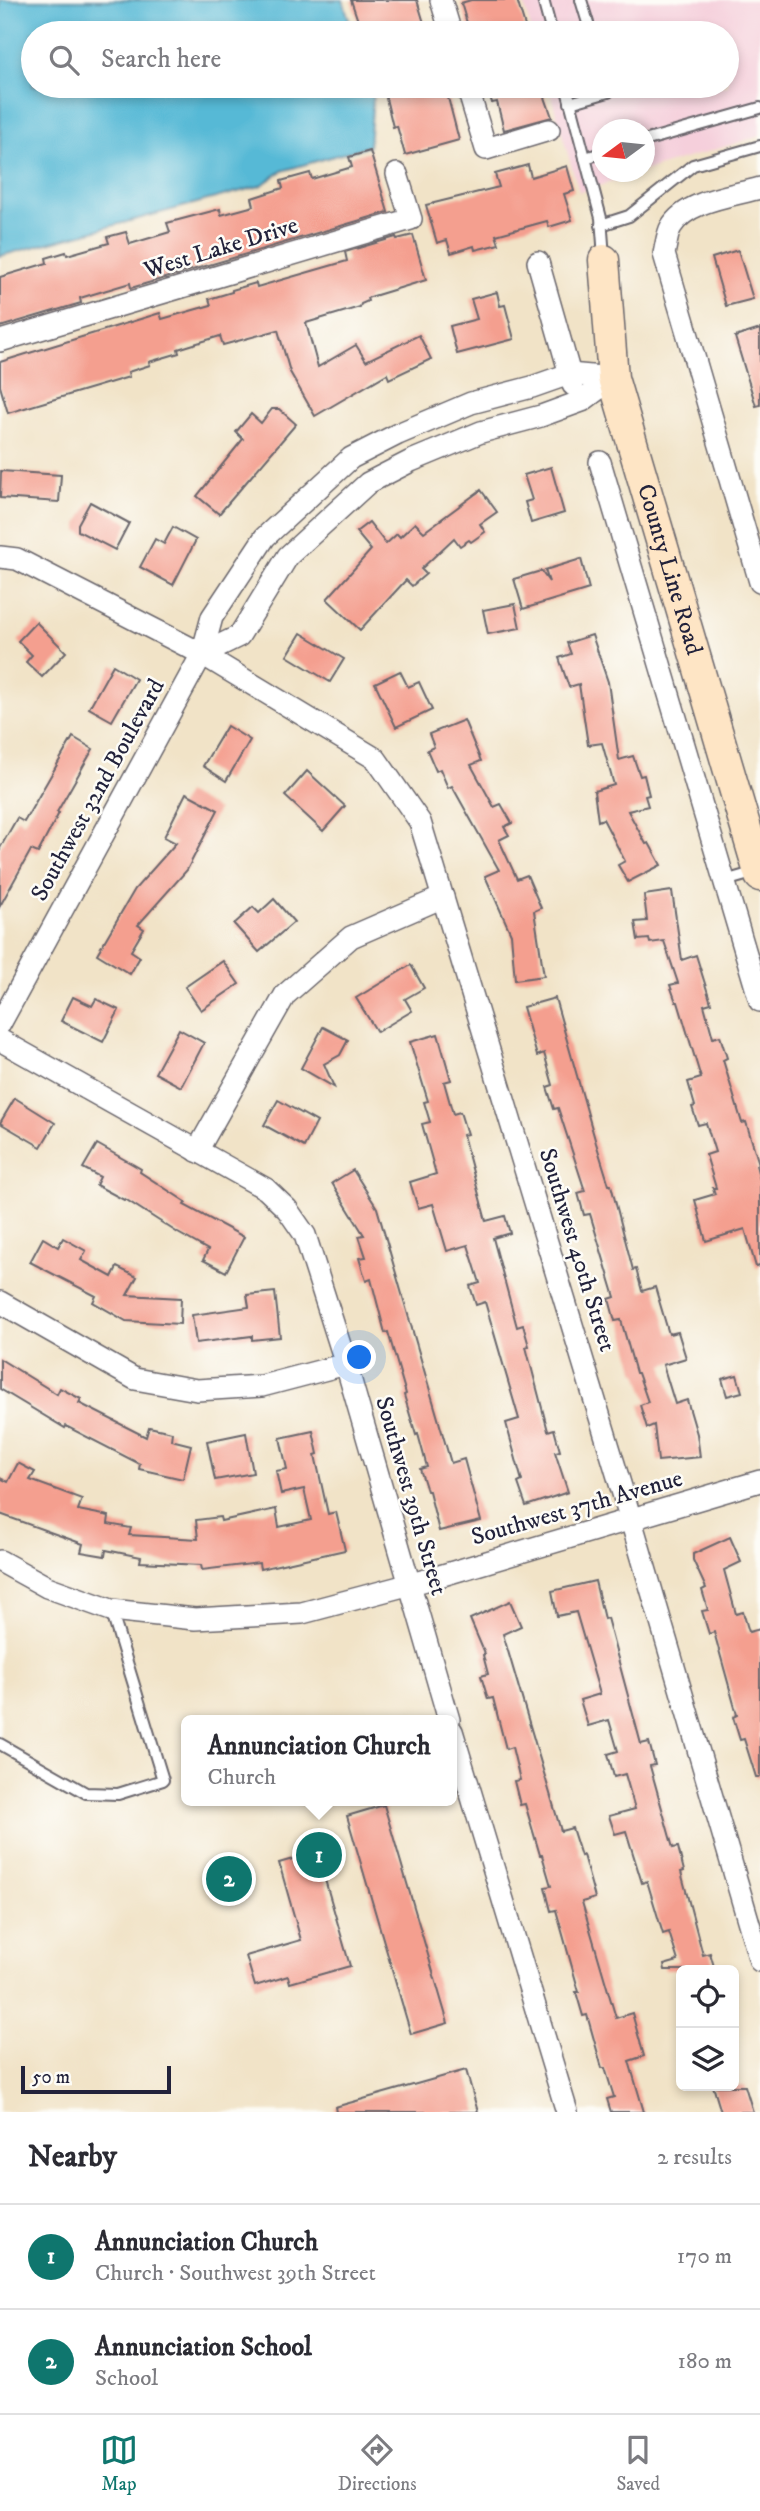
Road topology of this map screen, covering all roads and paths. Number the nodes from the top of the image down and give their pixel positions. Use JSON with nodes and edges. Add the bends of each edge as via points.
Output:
{"nodes":[{"id":1,"x":441,"y":0,"type":"edge"},
{"id":2,"x":543,"y":0,"type":"edge"},
{"id":3,"x":581,"y":0,"type":"edge"},
{"id":4,"x":447,"y":21,"type":"edge"},
{"id":5,"x":549,"y":21,"type":"edge"},
{"id":6,"x":587,"y":21,"type":"edge"},
{"id":7,"x":471,"y":98,"type":"edge"},
{"id":8,"x":569,"y":98,"type":"edge"},
{"id":9,"x":587,"y":98,"type":"edge"},
{"id":10,"x":570,"y":103,"type":"junction"},
{"id":11,"x":760,"y":108,"type":"edge"},
{"id":12,"x":549,"y":130,"type":"dead end"},
{"id":13,"x":655,"y":138,"type":"edge"},
{"id":14,"x":760,"y":146,"type":"edge"},
{"id":15,"x":592,"y":156,"type":"edge"},
{"id":16,"x":585,"y":158,"type":"junction"},
{"id":17,"x":397,"y":174,"type":"dead end"},
{"id":18,"x":760,"y":188,"type":"edge"},
{"id":19,"x":601,"y":225,"type":"junction"},
{"id":20,"x":604,"y":260,"type":"joint"},
{"id":21,"x":538,"y":262,"type":"dead end"},
{"id":22,"x":0,"y":341,"type":"edge"},
{"id":23,"x":569,"y":374,"type":"junction"},
{"id":24,"x":613,"y":377,"type":"junction"},
{"id":25,"x":578,"y":403,"type":"junction"},
{"id":26,"x":600,"y":462,"type":"dead end"},
{"id":27,"x":0,"y":557,"type":"edge"},
{"id":28,"x":760,"y":582,"type":"edge"},
{"id":29,"x":202,"y":654,"type":"junction"},
{"id":30,"x":759,"y":873,"type":"edge"},
{"id":31,"x":725,"y":881,"type":"junction"},
{"id":32,"x":443,"y":897,"type":"junction"},
{"id":33,"x":760,"y":1001,"type":"edge"},
{"id":34,"x":0,"y":1024,"type":"edge"},
{"id":35,"x":0,"y":1040,"type":"edge"},
{"id":36,"x":197,"y":1151,"type":"junction"},
{"id":37,"x":0,"y":1302,"type":"edge"},
{"id":38,"x":346,"y":1364,"type":"junction"},
{"id":39,"x":760,"y":1481,"type":"edge"},
{"id":40,"x":631,"y":1520,"type":"junction"},
{"id":41,"x":2,"y":1567,"type":"edge"},
{"id":42,"x":408,"y":1585,"type":"junction"},
{"id":43,"x":111,"y":1610,"type":"junction"},
{"id":44,"x":447,"y":1715,"type":"edge"},
{"id":45,"x":0,"y":1744,"type":"edge"},
{"id":46,"x":457,"y":1748,"type":"edge"},
{"id":47,"x":760,"y":1961,"type":"edge"},
{"id":48,"x":567,"y":2112,"type":"edge"}],
"edges":[{"from":1,"to":4,"type":"street"},
{"from":2,"to":5,"type":"lane"},
{"from":3,"to":6,"type":"lane"},
{"from":7,"to":12,"type":"street","via":[[486,149]]},
{"from":8,"to":10,"type":"lane"},
{"from":9,"to":10,"type":"lane"},
{"from":10,"to":16,"type":"lane"},
{"from":11,"to":13,"type":"lane"},
{"from":14,"to":19,"type":"lane","via":[[693,165],[629,216]]},
{"from":15,"to":16,"type":"lane"},
{"from":16,"to":19,"type":"lane"},
{"from":17,"to":22,"type":"street","name":"West Lake Drive","via":[[411,219]]},
{"from":18,"to":28,"type":"street","via":[[706,202],[684,213],[671,228],[664,254]]},
{"from":19,"to":20,"type":"lane"},
{"from":20,"to":24,"type":"street","name":"County Line Road"},
{"from":21,"to":23,"type":"street"},
{"from":23,"to":24,"type":"street","name":"Southwest 32nd Boulevard"},
{"from":23,"to":25,"type":"street"},
{"from":23,"to":29,"type":"street","name":"Southwest 32nd Boulevard","via":[[471,403],[351,458],[265,537],[212,617]]},
{"from":24,"to":25,"type":"street"},
{"from":24,"to":30,"type":"street","name":"County Line Road"},
{"from":25,"to":29,"type":"street","via":[[481,432],[368,483],[288,556],[239,636]]},
{"from":26,"to":31,"type":"street"},
{"from":27,"to":29,"type":"street","name":"Southwest 40th Street","via":[[17,559]]},
{"from":29,"to":32,"type":"street","name":"Southwest 40th Street","via":[[376,759],[420,822]]},
{"from":29,"to":34,"type":"street","name":"Southwest 32nd Boulevard"},
{"from":30,"to":31,"type":"lane"},
{"from":31,"to":33,"type":"street"},
{"from":32,"to":36,"type":"street","via":[[352,937],[285,995]]},
{"from":32,"to":40,"type":"street","name":"Southwest 40th Street"},
{"from":35,"to":36,"type":"street","name":"Southwest 39th Street"},
{"from":36,"to":38,"type":"street","name":"Southwest 39th Street","via":[[266,1189],[287,1209],[304,1236]]},
{"from":37,"to":38,"type":"street","via":[[135,1379],[197,1390],[262,1386]]},
{"from":38,"to":42,"type":"street","name":"Southwest 39th Street"},
{"from":39,"to":40,"type":"street","name":"Southwest 37th Avenue"},
{"from":40,"to":42,"type":"street","name":"Southwest 37th Avenue"},
{"from":40,"to":47,"type":"street","name":"Southwest 40th Street"},
{"from":41,"to":43,"type":"street","name":"Southwest 37th Avenue"},
{"from":42,"to":43,"type":"street","name":"Southwest 37th Avenue","via":[[302,1613],[195,1619]]},
{"from":42,"to":44,"type":"street","name":"Southwest 39th Street"},
{"from":43,"to":45,"type":"lane","via":[[163,1780],[118,1794],[86,1793]]},
{"from":46,"to":48,"type":"street"}]}
